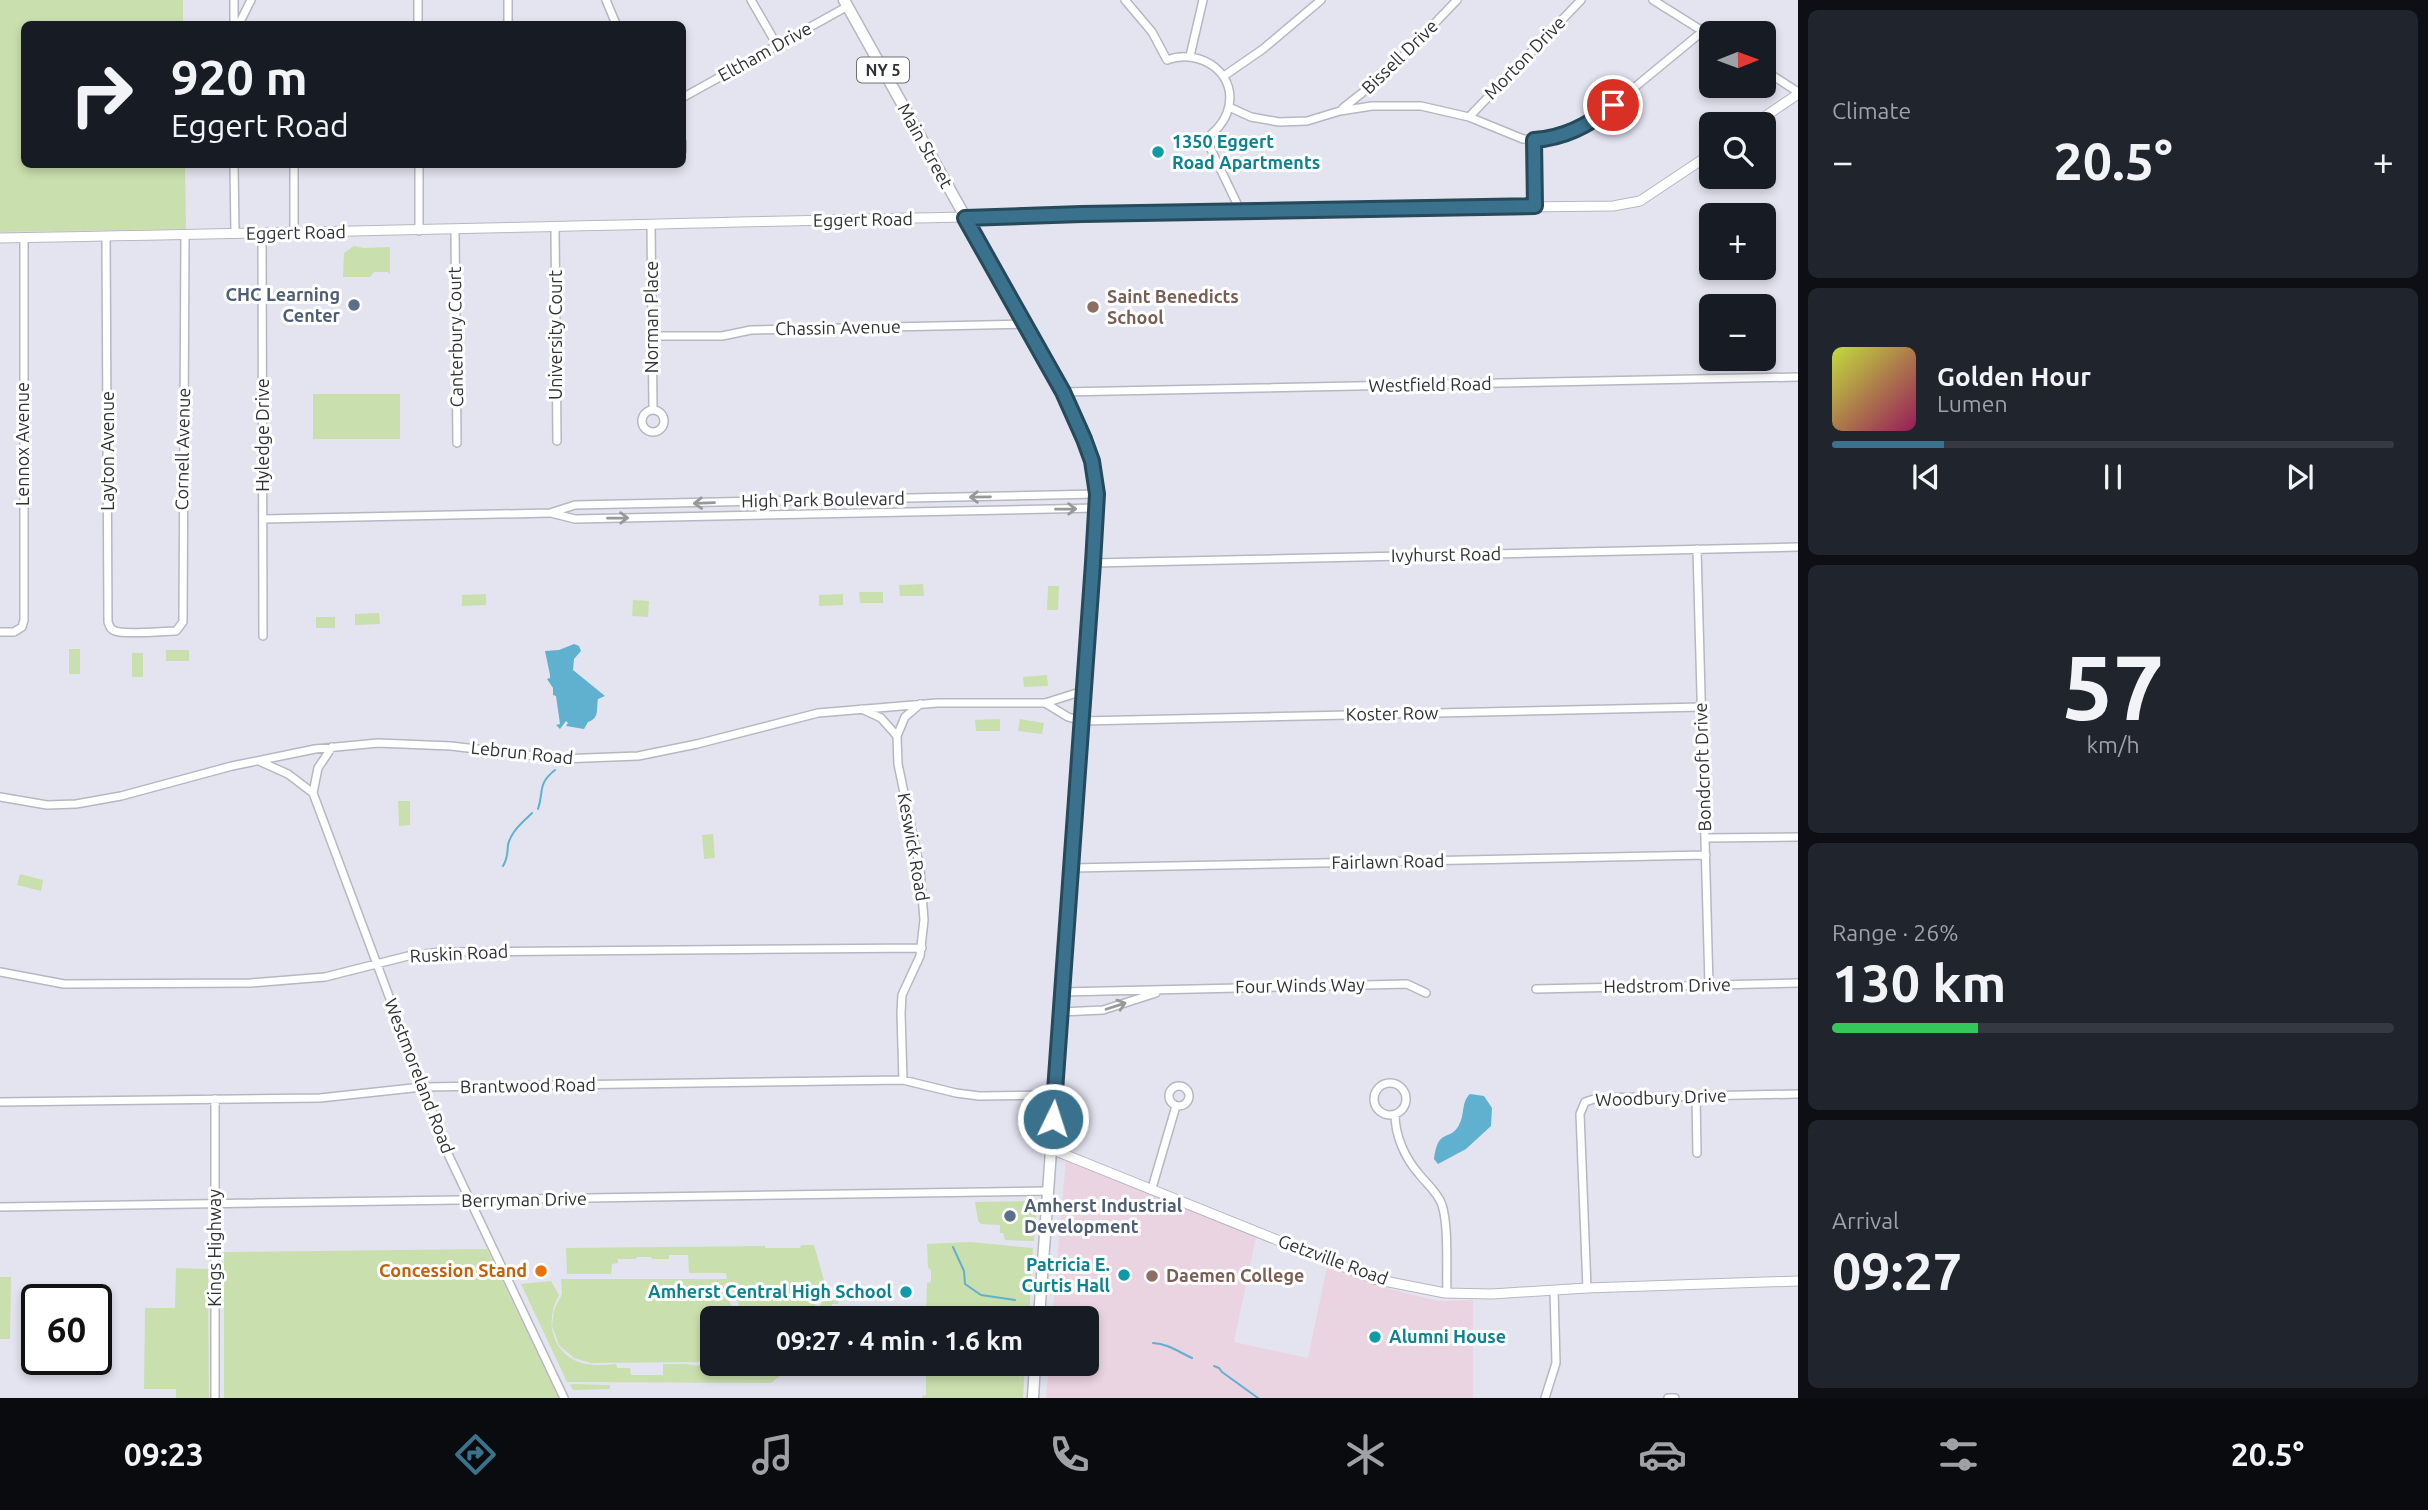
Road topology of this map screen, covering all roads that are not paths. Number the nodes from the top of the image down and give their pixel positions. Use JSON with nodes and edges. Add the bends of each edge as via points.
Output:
{"nodes":[{"id":1,"x":234,"y":0,"type":"edge"},
{"id":2,"x":251,"y":0,"type":"edge"},
{"id":3,"x":418,"y":0,"type":"edge"},
{"id":4,"x":508,"y":0,"type":"edge"},
{"id":5,"x":606,"y":0,"type":"edge"},
{"id":6,"x":751,"y":0,"type":"edge"},
{"id":7,"x":1125,"y":0,"type":"edge"},
{"id":8,"x":1203,"y":0,"type":"edge"},
{"id":9,"x":1321,"y":0,"type":"edge"},
{"id":10,"x":1457,"y":0,"type":"edge"},
{"id":11,"x":1581,"y":0,"type":"edge"},
{"id":12,"x":1653,"y":0,"type":"edge"},
{"id":13,"x":846,"y":3,"type":"edge"},
{"id":14,"x":236,"y":21,"type":"edge"},
{"id":15,"x":238,"y":21,"type":"edge"},
{"id":16,"x":418,"y":21,"type":"edge"},
{"id":17,"x":508,"y":21,"type":"edge"},
{"id":18,"x":615,"y":21,"type":"edge"},
{"id":19,"x":1699,"y":29,"type":"edge"},
{"id":20,"x":1699,"y":34,"type":"edge"},
{"id":21,"x":777,"y":45,"type":"junction"},
{"id":22,"x":1190,"y":55,"type":"junction"},
{"id":23,"x":1224,"y":76,"type":"junction"},
{"id":24,"x":1776,"y":78,"type":"edge"},
{"id":25,"x":1369,"y":89,"type":"junction"},
{"id":26,"x":1798,"y":93,"type":"edge"},
{"id":27,"x":686,"y":96,"type":"edge"},
{"id":28,"x":1372,"y":106,"type":"junction"},
{"id":29,"x":1229,"y":107,"type":"junction"},
{"id":30,"x":1340,"y":111,"type":"junction"},
{"id":31,"x":1771,"y":112,"type":"edge"},
{"id":32,"x":1469,"y":117,"type":"junction"},
{"id":33,"x":1534,"y":140,"type":"junction"},
{"id":34,"x":1699,"y":162,"type":"edge"},
{"id":35,"x":234,"y":168,"type":"edge"},
{"id":36,"x":294,"y":168,"type":"edge"},
{"id":37,"x":419,"y":168,"type":"edge"},
{"id":38,"x":1535,"y":206,"type":"junction"},
{"id":39,"x":1241,"y":212,"type":"junction"},
{"id":40,"x":965,"y":218,"type":"junction"},
{"id":41,"x":651,"y":225,"type":"junction"},
{"id":42,"x":555,"y":228,"type":"junction"},
{"id":43,"x":455,"y":230,"type":"junction"},
{"id":44,"x":419,"y":231,"type":"junction"},
{"id":45,"x":262,"y":233,"type":"junction"},
{"id":46,"x":294,"y":233,"type":"junction"},
{"id":47,"x":185,"y":234,"type":"junction"},
{"id":48,"x":235,"y":234,"type":"junction"},
{"id":49,"x":106,"y":236,"type":"junction"},
{"id":50,"x":0,"y":237,"type":"edge"},
{"id":51,"x":24,"y":237,"type":"junction"},
{"id":52,"x":1025,"y":324,"type":"junction"},
{"id":53,"x":653,"y":336,"type":"junction"},
{"id":54,"x":1798,"y":377,"type":"edge"},
{"id":55,"x":1063,"y":392,"type":"junction"},
{"id":56,"x":653,"y":409,"type":"dead end"},
{"id":57,"x":556,"y":441,"type":"dead end"},
{"id":58,"x":457,"y":443,"type":"dead end"},
{"id":59,"x":1097,"y":494,"type":"junction"},
{"id":60,"x":1012,"y":496,"type":"junction"},
{"id":61,"x":810,"y":501,"type":"junction"},
{"id":62,"x":1097,"y":508,"type":"junction"},
{"id":63,"x":1012,"y":510,"type":"junction"},
{"id":64,"x":550,"y":513,"type":"junction"},
{"id":65,"x":810,"y":514,"type":"junction"},
{"id":66,"x":262,"y":519,"type":"junction"},
{"id":67,"x":1798,"y":547,"type":"edge"},
{"id":68,"x":1697,"y":549,"type":"junction"},
{"id":69,"x":1093,"y":563,"type":"junction"},
{"id":70,"x":0,"y":632,"type":"edge"},
{"id":71,"x":146,"y":632,"type":"joint"},
{"id":72,"x":263,"y":636,"type":"dead end"},
{"id":73,"x":1083,"y":691,"type":"junction"},
{"id":74,"x":1045,"y":703,"type":"junction"},
{"id":75,"x":921,"y":704,"type":"junction"},
{"id":76,"x":859,"y":708,"type":"junction"},
{"id":77,"x":1702,"y":708,"type":"junction"},
{"id":78,"x":1082,"y":721,"type":"junction"},
{"id":79,"x":897,"y":736,"type":"junction"},
{"id":80,"x":331,"y":747,"type":"junction"},
{"id":81,"x":259,"y":761,"type":"junction"},
{"id":82,"x":313,"y":793,"type":"junction"},
{"id":83,"x":0,"y":797,"type":"edge"},
{"id":84,"x":1798,"y":836,"type":"edge"},
{"id":85,"x":1705,"y":838,"type":"junction"},
{"id":86,"x":1706,"y":855,"type":"junction"},
{"id":87,"x":1071,"y":868,"type":"junction"},
{"id":88,"x":922,"y":948,"type":"junction"},
{"id":89,"x":377,"y":965,"type":"junction"},
{"id":90,"x":0,"y":972,"type":"edge"},
{"id":91,"x":1798,"y":983,"type":"edge"},
{"id":92,"x":1709,"y":985,"type":"junction"},
{"id":93,"x":1171,"y":989,"type":"junction"},
{"id":94,"x":1536,"y":989,"type":"dead end"},
{"id":95,"x":1062,"y":992,"type":"junction"},
{"id":96,"x":1426,"y":993,"type":"dead end"},
{"id":97,"x":1061,"y":1013,"type":"junction"},
{"id":98,"x":903,"y":1080,"type":"junction"},
{"id":99,"x":422,"y":1087,"type":"junction"},
{"id":100,"x":1798,"y":1094,"type":"edge"},
{"id":101,"x":1055,"y":1095,"type":"junction"},
{"id":102,"x":1696,"y":1096,"type":"junction"},
{"id":103,"x":215,"y":1099,"type":"junction"},
{"id":104,"x":0,"y":1102,"type":"edge"},
{"id":105,"x":1176,"y":1106,"type":"dead end"},
{"id":106,"x":1395,"y":1114,"type":"junction"},
{"id":107,"x":1051,"y":1149,"type":"junction"},
{"id":108,"x":1697,"y":1153,"type":"dead end"},
{"id":109,"x":1152,"y":1188,"type":"junction"},
{"id":110,"x":1048,"y":1191,"type":"junction"},
{"id":111,"x":471,"y":1200,"type":"junction"},
{"id":112,"x":215,"y":1204,"type":"junction"},
{"id":113,"x":0,"y":1207,"type":"edge"},
{"id":114,"x":1798,"y":1282,"type":"edge"},
{"id":115,"x":1587,"y":1288,"type":"junction"},
{"id":116,"x":1554,"y":1290,"type":"junction"},
{"id":117,"x":1447,"y":1293,"type":"junction"},
{"id":118,"x":1040,"y":1306,"type":"edge"},
{"id":119,"x":1034,"y":1376,"type":"edge"},
{"id":120,"x":215,"y":1398,"type":"edge"},
{"id":121,"x":564,"y":1398,"type":"edge"},
{"id":122,"x":1033,"y":1398,"type":"edge"},
{"id":123,"x":1545,"y":1398,"type":"edge"},
{"id":124,"x":1668,"y":1398,"type":"edge"},
{"id":125,"x":1675,"y":1398,"type":"edge"}],
"edges":[{"from":1,"to":14,"type":"street"},
{"from":2,"to":15,"type":"street"},
{"from":3,"to":16,"type":"street"},
{"from":4,"to":17,"type":"street"},
{"from":5,"to":18,"type":"street"},
{"from":6,"to":21,"type":"street"},
{"from":7,"to":22,"type":"street","via":[[1167,60]]},
{"from":8,"to":22,"type":"street"},
{"from":9,"to":23,"type":"street"},
{"from":10,"to":25,"type":"street","name":"Bissell Drive"},
{"from":11,"to":32,"type":"street","name":"Morton Drive"},
{"from":12,"to":19,"type":"street"},
{"from":13,"to":21,"type":"street","name":"Eltham Drive"},
{"from":13,"to":40,"type":"main road","name":"Main Street","number":"NY 5"},
{"from":20,"to":33,"type":"street","via":[[1601,115],[1565,134]]},
{"from":21,"to":27,"type":"street","name":"Eltham Drive"},
{"from":22,"to":23,"type":"street","via":[[1206,60]]},
{"from":23,"to":29,"type":"street"},
{"from":24,"to":26,"type":"street"},
{"from":25,"to":28,"type":"street"},
{"from":25,"to":30,"type":"street","name":"Bissell Drive"},
{"from":26,"to":31,"type":"street"},
{"from":28,"to":30,"type":"street"},
{"from":28,"to":32,"type":"street","via":[[1421,106]]},
{"from":29,"to":30,"type":"street","via":[[1279,122],[1307,121]]},
{"from":29,"to":39,"type":"street","via":[[1222,123],[1206,139]]},
{"from":32,"to":33,"type":"street","via":[[1513,137]]},
{"from":33,"to":38,"type":"street"},
{"from":34,"to":38,"type":"street","name":"Eggert Road","via":[[1640,201],[1613,206]]},
{"from":35,"to":48,"type":"street"},
{"from":36,"to":46,"type":"street"},
{"from":37,"to":44,"type":"street"},
{"from":38,"to":39,"type":"street","name":"Eggert Road"},
{"from":39,"to":40,"type":"street","name":"Eggert Road"},
{"from":40,"to":41,"type":"street","name":"Eggert Road"},
{"from":40,"to":52,"type":"main road","name":"Main Street","number":"NY 5"},
{"from":41,"to":42,"type":"street","name":"Eggert Road"},
{"from":41,"to":53,"type":"street","name":"Norman Place"},
{"from":42,"to":43,"type":"street","name":"Eggert Road"},
{"from":42,"to":57,"type":"street","name":"University Court"},
{"from":43,"to":44,"type":"street","name":"Eggert Road"},
{"from":43,"to":58,"type":"street","name":"Canterbury Court"},
{"from":44,"to":46,"type":"street","name":"Eggert Road"},
{"from":45,"to":46,"type":"street","name":"Eggert Road"},
{"from":45,"to":48,"type":"street","name":"Eggert Road"},
{"from":45,"to":66,"type":"street","name":"Hyledge Drive"},
{"from":47,"to":48,"type":"street","name":"Eggert Road"},
{"from":47,"to":49,"type":"street","name":"Eggert Road"},
{"from":47,"to":71,"type":"street","name":"Cornell Avenue","via":[[183,622],[176,631]]},
{"from":49,"to":51,"type":"street","name":"Eggert Road"},
{"from":49,"to":71,"type":"street","name":"Layton Avenue","via":[[108,622],[117,632]]},
{"from":50,"to":51,"type":"street","name":"Eggert Road"},
{"from":51,"to":70,"type":"street","name":"Lennox Avenue","via":[[24,620],[14,632]]},
{"from":52,"to":53,"type":"street","name":"Chassin Avenue"},
{"from":52,"to":55,"type":"main road","name":"Main Street","number":"NY 5"},
{"from":53,"to":56,"type":"street","name":"Norman Place"},
{"from":54,"to":55,"type":"street","name":"Westfield Road"},
{"from":55,"to":59,"type":"main road","name":"Main Street","number":"NY 5","via":[[1092,461]]},
{"from":59,"to":60,"type":"street","name":"High Park Boulevard"},
{"from":59,"to":62,"type":"main road","name":"Main Street","number":"NY 5"},
{"from":60,"to":61,"type":"street","name":"High Park Boulevard","one_way":true},
{"from":60,"to":63,"type":"street"},
{"from":61,"to":64,"type":"street","name":"High Park Boulevard","one_way":true,"via":[[575,505]]},
{"from":61,"to":65,"type":"street"},
{"from":63,"to":62,"type":"street","name":"High Park Boulevard","one_way":true},
{"from":62,"to":69,"type":"main road","name":"Main Street","number":"NY 5"},
{"from":63,"to":65,"type":"street","name":"High Park Boulevard"},
{"from":64,"to":65,"type":"street","name":"High Park Boulevard","one_way":true,"via":[[575,519]]},
{"from":64,"to":66,"type":"street","name":"High Park Boulevard"},
{"from":66,"to":72,"type":"street","name":"Hyledge Drive"},
{"from":67,"to":68,"type":"street","name":"Ivyhurst Road"},
{"from":68,"to":69,"type":"street","name":"Ivyhurst Road"},
{"from":68,"to":77,"type":"street","name":"Bondcroft Drive"},
{"from":69,"to":73,"type":"main road","name":"Main Street","number":"NY 5"},
{"from":73,"to":74,"type":"street","name":"Lebrun Road"},
{"from":73,"to":78,"type":"main road","name":"Main Street","number":"NY 5"},
{"from":74,"to":75,"type":"street","name":"Lebrun Road"},
{"from":74,"to":78,"type":"street","name":"Lebrun Road"},
{"from":75,"to":76,"type":"street","name":"Lebrun Road"},
{"from":75,"to":79,"type":"street","via":[[905,718]]},
{"from":76,"to":79,"type":"street","via":[[881,718]]},
{"from":76,"to":80,"type":"street","name":"Lebrun Road","via":[[792,718],[656,753],[601,759],[544,758],[407,742]]},
{"from":77,"to":78,"type":"street","name":"Koster Row"},
{"from":77,"to":85,"type":"street","name":"Bondcroft Drive"},
{"from":78,"to":87,"type":"main road","name":"Main Street","number":"NY 5"},
{"from":79,"to":88,"type":"street","name":"Keswick Road","via":[[898,764],[923,892]]},
{"from":80,"to":81,"type":"street","name":"Lebrun Road"},
{"from":80,"to":82,"type":"street","via":[[318,768]]},
{"from":81,"to":82,"type":"street","via":[[288,774]]},
{"from":81,"to":83,"type":"street","name":"Lebrun Road","via":[[76,804],[47,806]]},
{"from":82,"to":89,"type":"street","name":"Westmoreland Road"},
{"from":84,"to":85,"type":"street"},
{"from":85,"to":86,"type":"street","name":"Bondcroft Drive"},
{"from":86,"to":87,"type":"street","name":"Fairlawn Road"},
{"from":86,"to":92,"type":"street","name":"Bondcroft Drive"},
{"from":87,"to":95,"type":"main road","name":"Main Street","number":"NY 5"},
{"from":88,"to":89,"type":"street","name":"Ruskin Road","via":[[441,952]]},
{"from":88,"to":98,"type":"street","name":"Keswick Road","via":[[902,995]]},
{"from":89,"to":90,"type":"street","name":"Ruskin Road","via":[[325,977],[227,984],[64,984]]},
{"from":89,"to":99,"type":"street","name":"Westmoreland Road"},
{"from":91,"to":92,"type":"street","name":"Hedstrom Drive"},
{"from":92,"to":94,"type":"street","name":"Hedstrom Drive"},
{"from":93,"to":95,"type":"street","name":"Four Winds Way"},
{"from":93,"to":96,"type":"street","name":"Four Winds Way","via":[[1407,984]]},
{"from":97,"to":93,"type":"street","name":"Four Winds Way","one_way":true,"via":[[1103,1010]]},
{"from":95,"to":97,"type":"main road","name":"Main Street","number":"NY 5"},
{"from":97,"to":101,"type":"main road","name":"Main Street","number":"NY 5"},
{"from":98,"to":99,"type":"street","name":"Brantwood Road"},
{"from":98,"to":101,"type":"street","name":"Brantwood Road","via":[[968,1095]]},
{"from":99,"to":103,"type":"street","name":"Brantwood Road","via":[[320,1098]]},
{"from":99,"to":111,"type":"street","name":"Westmoreland Road"},
{"from":100,"to":102,"type":"street","name":"Woodbury Drive"},
{"from":101,"to":107,"type":"main road","name":"Main Street","number":"NY 5"},
{"from":102,"to":108,"type":"street"},
{"from":102,"to":115,"type":"street","name":"Woodbury Drive","via":[[1597,1098],[1582,1107]]},
{"from":103,"to":104,"type":"street","name":"Brantwood Road"},
{"from":103,"to":112,"type":"street","name":"Kings Highway"},
{"from":105,"to":109,"type":"street"},
{"from":106,"to":106,"type":"street","via":[[1403,1108],[1404,1092],[1386,1083],[1377,1089],[1374,1104],[1385,1114]]},
{"from":106,"to":117,"type":"street","via":[[1395,1127],[1409,1161],[1442,1205]]},
{"from":107,"to":109,"type":"street","name":"Getzville Road"},
{"from":107,"to":110,"type":"main road","name":"Main Street","number":"NY 5"},
{"from":109,"to":117,"type":"street","name":"Getzville Road","via":[[1374,1279]]},
{"from":110,"to":111,"type":"street","name":"Berryman Drive"},
{"from":110,"to":118,"type":"main road","name":"Main Street","number":"NY 5"},
{"from":111,"to":112,"type":"street","name":"Berryman Drive"},
{"from":111,"to":121,"type":"street","name":"Westmoreland Road"},
{"from":112,"to":113,"type":"street","name":"Berryman Drive"},
{"from":112,"to":120,"type":"street","name":"Kings Highway"},
{"from":114,"to":115,"type":"street","name":"Getzville Road"},
{"from":115,"to":116,"type":"street","name":"Getzville Road"},
{"from":116,"to":117,"type":"street","name":"Getzville Road"},
{"from":116,"to":123,"type":"street","via":[[1556,1363]]},
{"from":119,"to":122,"type":"main road"},
{"from":124,"to":125,"type":"street"}]}
